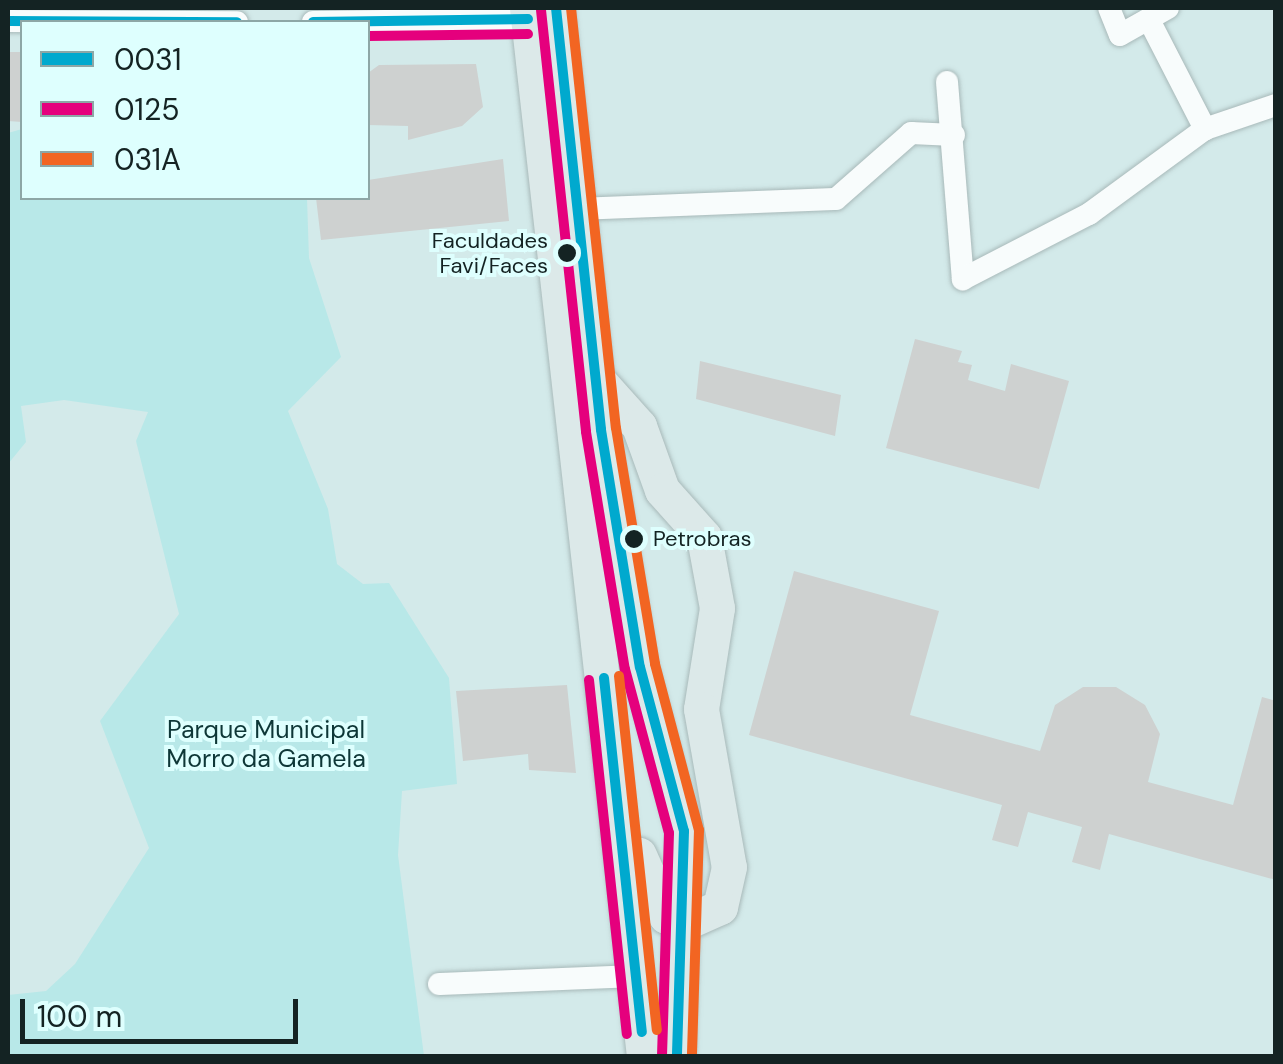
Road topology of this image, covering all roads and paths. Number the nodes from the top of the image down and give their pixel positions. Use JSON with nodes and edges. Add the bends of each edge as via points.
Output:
{"nodes":[{"id":1,"x":1109,"y":8,"type":"edge"},
{"id":2,"x":537,"y":11,"type":"edge"},
{"id":3,"x":1158,"y":14,"type":"edge"},
{"id":4,"x":354,"y":20,"type":"edge"},
{"id":5,"x":947,"y":82,"type":"dead end"},
{"id":6,"x":1276,"y":105,"type":"edge"},
{"id":7,"x":1205,"y":129,"type":"junction"},
{"id":8,"x":954,"y":135,"type":"junction"},
{"id":9,"x":575,"y":209,"type":"junction"},
{"id":10,"x":594,"y":377,"type":"junction"},
{"id":11,"x":589,"y":442,"type":"junction"},
{"id":12,"x":648,"y":447,"type":"junction"},
{"id":13,"x":615,"y":773,"type":"junction"},
{"id":14,"x":720,"y":908,"type":"junction"},
{"id":15,"x":686,"y":922,"type":"junction"},
{"id":16,"x":637,"y":976,"type":"junction"},
{"id":17,"x":439,"y":984,"type":"dead end"},
{"id":18,"x":677,"y":1046,"type":"edge"},
{"id":19,"x":644,"y":1056,"type":"edge"}],
"edges":[{"from":1,"to":3,"type":"street","via":[[1120,35]]},
{"from":2,"to":4,"type":"street"},
{"from":2,"to":9,"type":"main road"},
{"from":2,"to":11,"type":"main road"},
{"from":3,"to":7,"type":"street"},
{"from":5,"to":8,"type":"street"},
{"from":6,"to":7,"type":"street"},
{"from":7,"to":8,"type":"street","via":[[1089,214],[963,279]]},
{"from":8,"to":9,"type":"street","via":[[911,133],[836,199]]},
{"from":9,"to":10,"type":"main road"},
{"from":10,"to":11,"type":"main road"},
{"from":10,"to":12,"type":"main road"},
{"from":11,"to":12,"type":"main road","via":[[636,433]]},
{"from":11,"to":13,"type":"main road"},
{"from":11,"to":15,"type":"main road","via":[[684,831]]},
{"from":12,"to":14,"type":"main road","via":[[662,490],[704,537],[712,564],[714,652],[702,709],[729,867]]},
{"from":13,"to":15,"type":"main road","via":[[655,906]]},
{"from":13,"to":16,"type":"main road"},
{"from":14,"to":15,"type":"main road"},
{"from":14,"to":18,"type":"main road"},
{"from":15,"to":18,"type":"main road"},
{"from":16,"to":17,"type":"street"},
{"from":16,"to":19,"type":"main road"}]}
